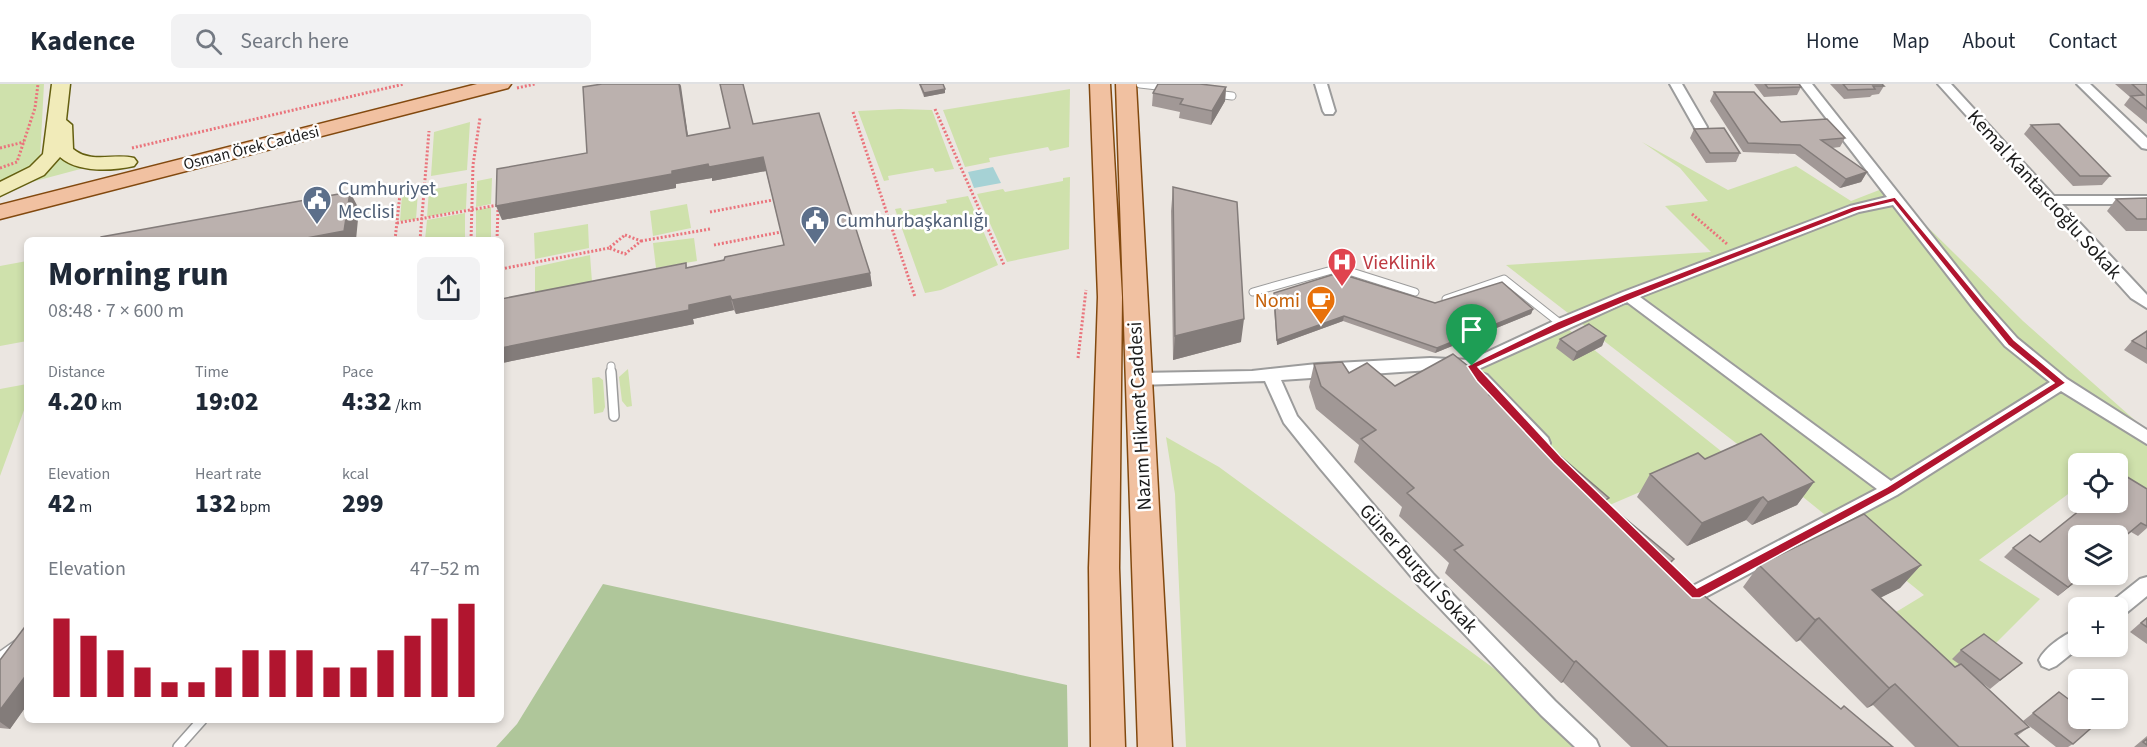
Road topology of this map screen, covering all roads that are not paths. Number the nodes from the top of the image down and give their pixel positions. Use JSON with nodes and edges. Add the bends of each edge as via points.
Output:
{"nodes":[{"id":1,"x":62,"y":84,"type":"edge"},
{"id":2,"x":446,"y":84,"type":"edge"},
{"id":3,"x":501,"y":84,"type":"edge"},
{"id":4,"x":1100,"y":84,"type":"edge"},
{"id":5,"x":1126,"y":84,"type":"edge"},
{"id":6,"x":1140,"y":84,"type":"edge"},
{"id":7,"x":1321,"y":84,"type":"edge"},
{"id":8,"x":1676,"y":84,"type":"edge"},
{"id":9,"x":1806,"y":84,"type":"edge"},
{"id":10,"x":1944,"y":84,"type":"edge"},
{"id":11,"x":2083,"y":84,"type":"edge"},
{"id":12,"x":1171,"y":88,"type":"edge"},
{"id":13,"x":1202,"y":92,"type":"edge"},
{"id":14,"x":1232,"y":96,"type":"dead end"},
{"id":15,"x":1329,"y":111,"type":"dead end"},
{"id":16,"x":1701,"y":127,"type":"edge"},
{"id":17,"x":2147,"y":145,"type":"edge"},
{"id":18,"x":129,"y":155,"type":"junction"},
{"id":19,"x":0,"y":192,"type":"edge"},
{"id":20,"x":1895,"y":200,"type":"junction"},
{"id":21,"x":2050,"y":200,"type":"junction"},
{"id":22,"x":2147,"y":200,"type":"edge"},
{"id":23,"x":0,"y":212,"type":"edge"},
{"id":24,"x":1253,"y":292,"type":"dead end"},
{"id":25,"x":1415,"y":292,"type":"dead end"},
{"id":26,"x":1628,"y":296,"type":"junction"},
{"id":27,"x":1446,"y":299,"type":"edge"},
{"id":28,"x":2147,"y":303,"type":"edge"},
{"id":29,"x":1561,"y":324,"type":"junction"},
{"id":30,"x":611,"y":366,"type":"dead end"},
{"id":31,"x":1472,"y":366,"type":"junction"},
{"id":32,"x":1270,"y":374,"type":"junction"},
{"id":33,"x":1138,"y":380,"type":"junction"},
{"id":34,"x":2061,"y":383,"type":"junction"},
{"id":35,"x":614,"y":416,"type":"dead end"},
{"id":36,"x":2147,"y":438,"type":"edge"},
{"id":37,"x":1558,"y":460,"type":"edge"},
{"id":38,"x":1891,"y":490,"type":"junction"},
{"id":39,"x":1679,"y":578,"type":"edge"},
{"id":40,"x":2147,"y":585,"type":"edge"},
{"id":41,"x":1696,"y":594,"type":"junction"},
{"id":42,"x":2128,"y":600,"type":"edge"},
{"id":43,"x":1710,"y":610,"type":"edge"},
{"id":44,"x":24,"y":641,"type":"edge"},
{"id":45,"x":2068,"y":645,"type":"edge"},
{"id":46,"x":0,"y":657,"type":"edge"},
{"id":47,"x":2049,"y":660,"type":"dead end"},
{"id":48,"x":199,"y":723,"type":"edge"},
{"id":49,"x":178,"y":747,"type":"edge"},
{"id":50,"x":1108,"y":747,"type":"edge"},
{"id":51,"x":1155,"y":747,"type":"edge"},
{"id":52,"x":1589,"y":747,"type":"edge"}],
"edges":[{"from":1,"to":18,"type":"street","via":[[64,151],[77,161]]},
{"from":1,"to":19,"type":"street","via":[[52,155],[37,171]]},
{"from":2,"to":18,"type":"main road","name":"Osman Örek Caddesi"},
{"from":3,"to":23,"type":"main road","name":"Osman Örek Caddesi"},
{"from":4,"to":50,"type":"main road","name":"Nazım Hikmet Caddesi","via":[[1110,297],[1104,568]]},
{"from":5,"to":33,"type":"main road","name":"Nazım Hikmet Caddesi"},
{"from":6,"to":12,"type":"lane"},
{"from":7,"to":15,"type":"street"},
{"from":8,"to":16,"type":"street"},
{"from":9,"to":20,"type":"street"},
{"from":10,"to":21,"type":"street","name":"Kemal Kantarcıoğlu Sokak"},
{"from":11,"to":17,"type":"street"},
{"from":13,"to":14,"type":"lane"},
{"from":18,"to":19,"type":"main road","name":"Osman Örek Caddesi"},
{"from":20,"to":26,"type":"street","via":[[1855,209]]},
{"from":20,"to":34,"type":"street","via":[[2011,342]]},
{"from":21,"to":22,"type":"street"},
{"from":21,"to":28,"type":"street","name":"Kemal Kantarcıoğlu Sokak"},
{"from":24,"to":25,"type":"lane","via":[[1339,268]]},
{"from":26,"to":29,"type":"street"},
{"from":26,"to":38,"type":"street"},
{"from":27,"to":29,"type":"lane","via":[[1504,279]]},
{"from":29,"to":31,"type":"street"},
{"from":30,"to":35,"type":"lane"},
{"from":31,"to":32,"type":"street","via":[[1430,364]]},
{"from":31,"to":37,"type":"street"},
{"from":32,"to":33,"type":"street"},
{"from":32,"to":52,"type":"street","name":"Güner Burgul Sokak","via":[[1290,419],[1325,462],[1427,581]]},
{"from":33,"to":51,"type":"main road","name":"Nazım Hikmet Caddesi"},
{"from":34,"to":36,"type":"street"},
{"from":34,"to":38,"type":"street"},
{"from":38,"to":41,"type":"street"},
{"from":39,"to":41,"type":"street"},
{"from":40,"to":42,"type":"street"},
{"from":41,"to":43,"type":"street"},
{"from":44,"to":46,"type":"lane"},
{"from":45,"to":47,"type":"street"},
{"from":48,"to":49,"type":"lane"}]}
